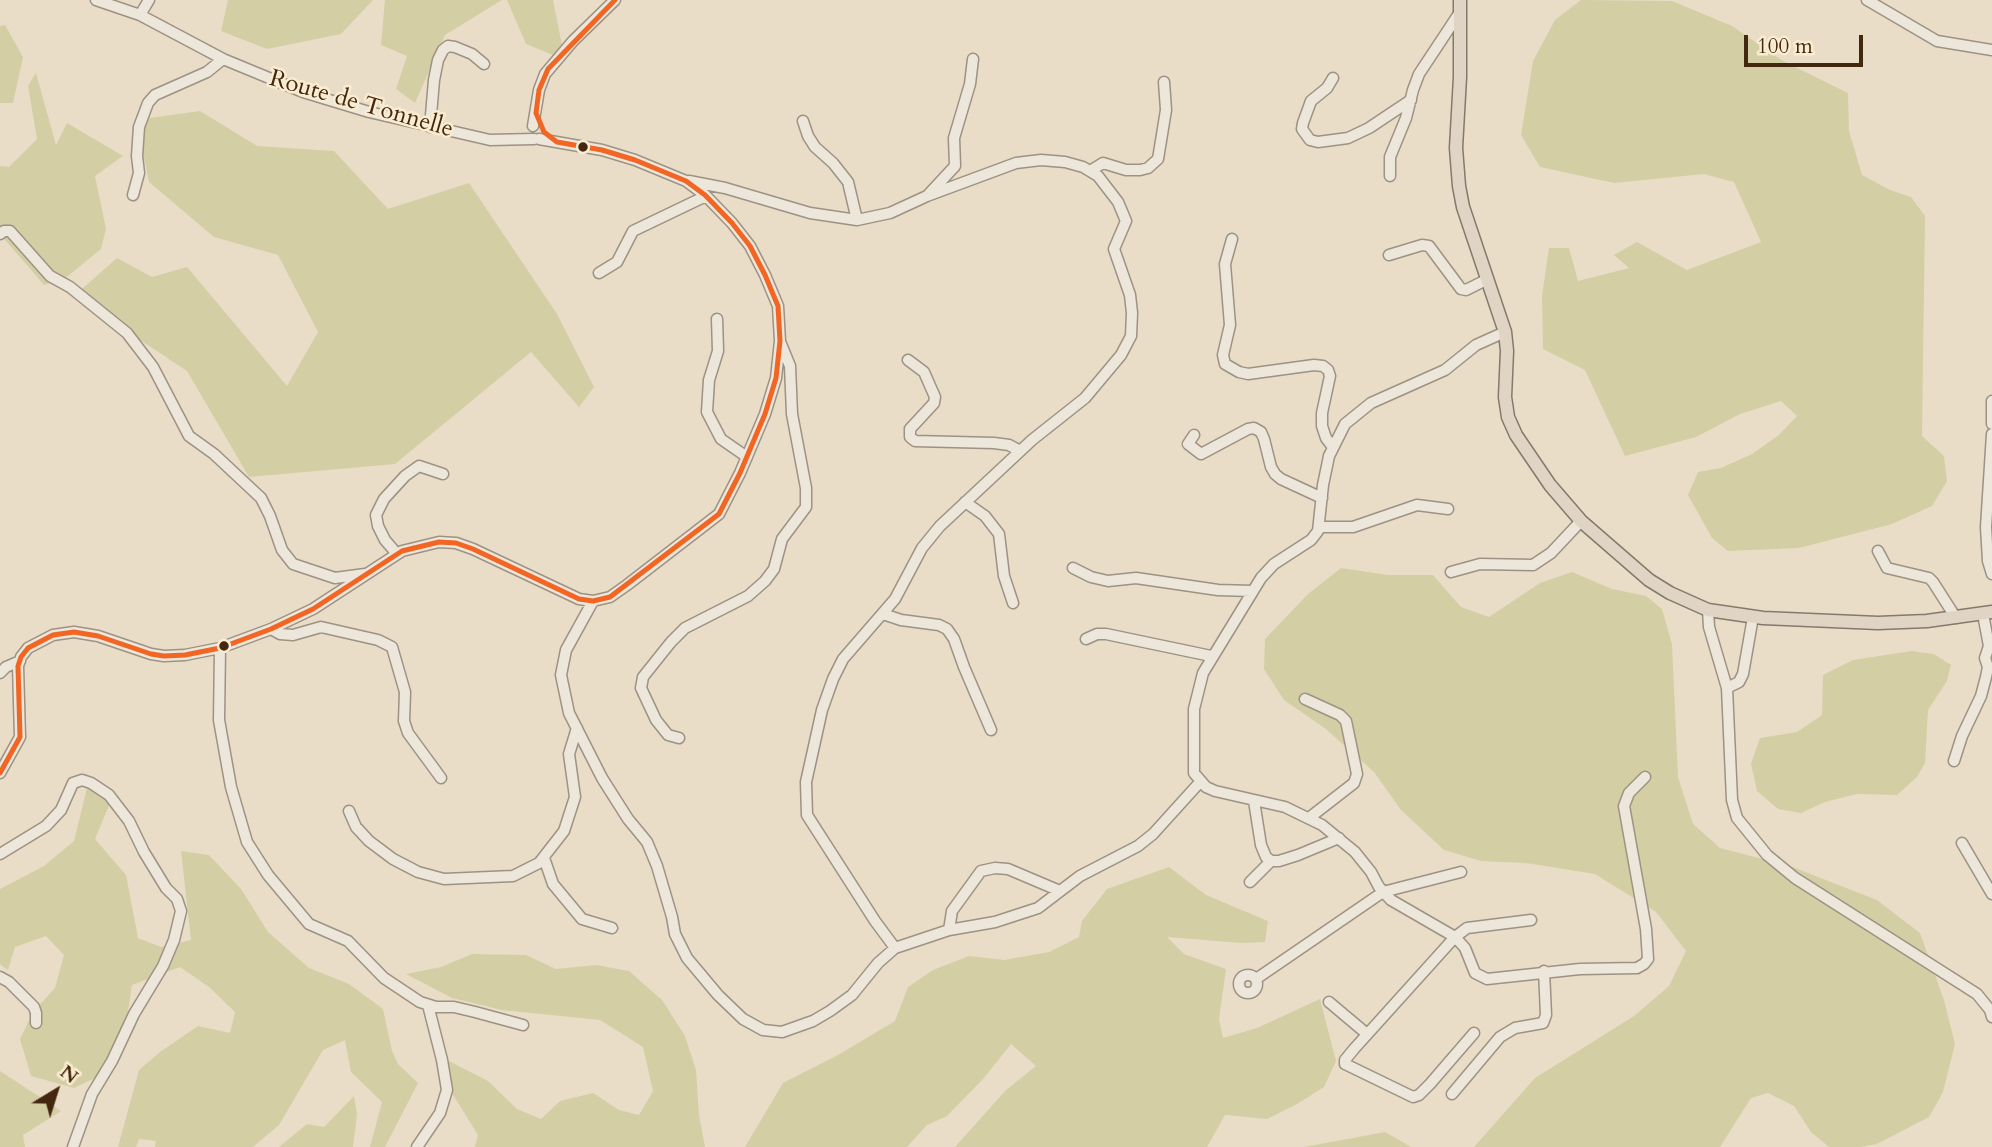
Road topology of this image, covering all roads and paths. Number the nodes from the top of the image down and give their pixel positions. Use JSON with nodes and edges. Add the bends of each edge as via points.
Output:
{"nodes":[{"id":1,"x":96,"y":0,"type":"edge"},
{"id":2,"x":149,"y":0,"type":"edge"},
{"id":3,"x":615,"y":0,"type":"edge"},
{"id":4,"x":1867,"y":0,"type":"edge"},
{"id":5,"x":1460,"y":6,"type":"edge"},
{"id":6,"x":140,"y":15,"type":"junction"},
{"id":7,"x":1992,"y":50,"type":"edge"},
{"id":8,"x":223,"y":59,"type":"junction"},
{"id":9,"x":973,"y":59,"type":"dead end"},
{"id":10,"x":484,"y":64,"type":"dead end"},
{"id":11,"x":1333,"y":78,"type":"dead end"},
{"id":12,"x":1164,"y":82,"type":"dead end"},
{"id":13,"x":1411,"y":100,"type":"junction"},
{"id":14,"x":803,"y":121,"type":"dead end"},
{"id":15,"x":430,"y":127,"type":"junction"},
{"id":16,"x":537,"y":132,"type":"junction"},
{"id":17,"x":1090,"y":171,"type":"junction"},
{"id":18,"x":1390,"y":176,"type":"dead end"},
{"id":19,"x":686,"y":181,"type":"junction"},
{"id":20,"x":133,"y":194,"type":"dead end"},
{"id":21,"x":927,"y":196,"type":"junction"},
{"id":22,"x":706,"y":197,"type":"junction"},
{"id":23,"x":857,"y":220,"type":"junction"},
{"id":24,"x":0,"y":234,"type":"edge"},
{"id":25,"x":1232,"y":239,"type":"dead end"},
{"id":26,"x":1389,"y":255,"type":"dead end"},
{"id":27,"x":599,"y":273,"type":"dead end"},
{"id":28,"x":1488,"y":279,"type":"junction"},
{"id":29,"x":717,"y":319,"type":"dead end"},
{"id":30,"x":1505,"y":332,"type":"junction"},
{"id":31,"x":780,"y":341,"type":"junction"},
{"id":32,"x":908,"y":360,"type":"dead end"},
{"id":33,"x":1992,"y":401,"type":"edge"},
{"id":34,"x":1992,"y":424,"type":"edge"},
{"id":35,"x":1194,"y":435,"type":"dead end"},
{"id":36,"x":1992,"y":435,"type":"edge"},
{"id":37,"x":1332,"y":446,"type":"junction"},
{"id":38,"x":1020,"y":451,"type":"junction"},
{"id":39,"x":747,"y":457,"type":"junction"},
{"id":40,"x":443,"y":474,"type":"dead end"},
{"id":41,"x":1322,"y":498,"type":"junction"},
{"id":42,"x":965,"y":502,"type":"junction"},
{"id":43,"x":1448,"y":509,"type":"dead end"},
{"id":44,"x":1581,"y":521,"type":"junction"},
{"id":45,"x":1320,"y":527,"type":"junction"},
{"id":46,"x":1878,"y":551,"type":"dead end"},
{"id":47,"x":397,"y":554,"type":"junction"},
{"id":48,"x":1073,"y":568,"type":"dead end"},
{"id":49,"x":1451,"y":572,"type":"dead end"},
{"id":50,"x":368,"y":574,"type":"junction"},
{"id":51,"x":1992,"y":574,"type":"edge"},
{"id":52,"x":1252,"y":592,"type":"junction"},
{"id":53,"x":593,"y":601,"type":"junction"},
{"id":54,"x":1013,"y":603,"type":"dead end"},
{"id":55,"x":1708,"y":610,"type":"junction"},
{"id":56,"x":1988,"y":613,"type":"edge"},
{"id":57,"x":883,"y":614,"type":"junction"},
{"id":58,"x":1753,"y":617,"type":"junction"},
{"id":59,"x":1956,"y":618,"type":"junction"},
{"id":60,"x":271,"y":629,"type":"junction"},
{"id":61,"x":1086,"y":639,"type":"dead end"},
{"id":62,"x":220,"y":648,"type":"junction"},
{"id":63,"x":1211,"y":656,"type":"junction"},
{"id":64,"x":20,"y":661,"type":"junction"},
{"id":65,"x":0,"y":673,"type":"edge"},
{"id":66,"x":1727,"y":688,"type":"junction"},
{"id":67,"x":1305,"y":699,"type":"dead end"},
{"id":68,"x":577,"y":728,"type":"junction"},
{"id":69,"x":992,"y":730,"type":"dead end"},
{"id":70,"x":679,"y":738,"type":"dead end"},
{"id":71,"x":1954,"y":761,"type":"dead end"},
{"id":72,"x":0,"y":773,"type":"edge"},
{"id":73,"x":1645,"y":777,"type":"dead end"},
{"id":74,"x":441,"y":778,"type":"dead end"},
{"id":75,"x":1201,"y":781,"type":"junction"},
{"id":76,"x":1254,"y":801,"type":"junction"},
{"id":77,"x":349,"y":811,"type":"dead end"},
{"id":78,"x":1309,"y":818,"type":"junction"},
{"id":79,"x":1339,"y":838,"type":"junction"},
{"id":80,"x":1962,"y":843,"type":"dead end"},
{"id":81,"x":0,"y":854,"type":"edge"},
{"id":82,"x":544,"y":858,"type":"junction"},
{"id":83,"x":1270,"y":861,"type":"junction"},
{"id":84,"x":1461,"y":872,"type":"dead end"},
{"id":85,"x":1250,"y":882,"type":"dead end"},
{"id":86,"x":1060,"y":891,"type":"junction"},
{"id":87,"x":1383,"y":892,"type":"junction"},
{"id":88,"x":1992,"y":894,"type":"edge"},
{"id":89,"x":1531,"y":920,"type":"dead end"},
{"id":90,"x":612,"y":928,"type":"dead end"},
{"id":91,"x":949,"y":930,"type":"junction"},
{"id":92,"x":1455,"y":937,"type":"junction"},
{"id":93,"x":895,"y":948,"type":"junction"},
{"id":94,"x":1544,"y":971,"type":"junction"},
{"id":95,"x":0,"y":977,"type":"edge"},
{"id":96,"x":1256,"y":979,"type":"dead end"},
{"id":97,"x":1329,"y":1002,"type":"dead end"},
{"id":98,"x":428,"y":1004,"type":"junction"},
{"id":99,"x":1991,"y":1010,"type":"edge"},
{"id":100,"x":36,"y":1023,"type":"dead end"},
{"id":101,"x":523,"y":1025,"type":"dead end"},
{"id":102,"x":1474,"y":1033,"type":"dead end"},
{"id":103,"x":1367,"y":1034,"type":"junction"},
{"id":104,"x":1452,"y":1094,"type":"dead end"},
{"id":105,"x":73,"y":1147,"type":"edge"},
{"id":106,"x":417,"y":1147,"type":"edge"}],
"edges":[{"from":1,"to":6,"type":"street","name":"Route de Tonnelle"},
{"from":2,"to":6,"type":"street"},
{"from":3,"to":16,"type":"street","via":[[548,69],[539,90]]},
{"from":4,"to":7,"type":"street","via":[[1937,41]]},
{"from":5,"to":13,"type":"street","via":[[1419,74]]},
{"from":5,"to":28,"type":"main road","via":[[1457,170],[1463,207]]},
{"from":6,"to":8,"type":"street","name":"Route de Tonnelle"},
{"from":8,"to":15,"type":"street","name":"Route de Tonnelle","via":[[282,85]]},
{"from":8,"to":20,"type":"street","via":[[148,103],[139,127],[139,173]]},
{"from":9,"to":21,"type":"street","via":[[954,138],[955,166]]},
{"from":10,"to":15,"type":"street","via":[[455,47],[443,50],[434,80]]},
{"from":11,"to":13,"type":"street","via":[[1311,101],[1302,130],[1310,140],[1348,138]]},
{"from":12,"to":17,"type":"street","via":[[1166,110],[1158,159],[1140,170],[1103,163]]},
{"from":13,"to":18,"type":"street","via":[[1390,157]]},
{"from":14,"to":23,"type":"street","via":[[815,147],[848,182]]},
{"from":15,"to":16,"type":"street","name":"Route de Tonnelle","via":[[490,140],[517,139]]},
{"from":16,"to":19,"type":"street","via":[[557,142],[635,160]]},
{"from":17,"to":21,"type":"street","via":[[1065,162],[1029,160]]},
{"from":17,"to":38,"type":"street","via":[[1104,182],[1124,212],[1126,221],[1114,249],[1130,295],[1131,336],[1085,398]]},
{"from":19,"to":22,"type":"street"},
{"from":19,"to":23,"type":"street","via":[[810,213]]},
{"from":21,"to":23,"type":"street","via":[[890,213]]},
{"from":22,"to":27,"type":"street","via":[[638,228],[627,239],[617,262]]},
{"from":22,"to":31,"type":"street","via":[[750,246],[765,275],[778,306]]},
{"from":24,"to":50,"type":"street","via":[[10,231],[50,276],[127,333],[153,367],[188,436],[261,498],[282,550],[293,564],[335,578]]},
{"from":25,"to":37,"type":"street","via":[[1225,264],[1230,325],[1225,364],[1248,374],[1323,366],[1330,376],[1322,426]]},
{"from":26,"to":28,"type":"street","via":[[1429,246],[1461,289]]},
{"from":28,"to":30,"type":"main road"},
{"from":29,"to":39,"type":"street","via":[[718,351],[709,380],[707,412],[721,439]]},
{"from":30,"to":37,"type":"street","via":[[1476,345],[1445,370],[1363,408],[1345,424]]},
{"from":30,"to":44,"type":"main road","via":[[1508,417],[1550,485]]},
{"from":31,"to":39,"type":"street","via":[[776,378]]},
{"from":31,"to":70,"type":"street","via":[[790,366],[806,507],[782,539],[774,569],[765,581],[748,596],[685,628],[643,677],[641,688],[656,720],[668,735]]},
{"from":32,"to":38,"type":"street","via":[[925,372],[935,397],[909,429],[910,437],[915,441],[994,443]]},
{"from":33,"to":34,"type":"street"},
{"from":35,"to":41,"type":"street","via":[[1188,444],[1201,454],[1254,428],[1261,432],[1275,474]]},
{"from":36,"to":51,"type":"street","via":[[1986,527]]},
{"from":37,"to":41,"type":"street"},
{"from":38,"to":42,"type":"street"},
{"from":39,"to":53,"type":"street","via":[[711,522],[610,597]]},
{"from":40,"to":47,"type":"street","via":[[419,466],[384,499],[376,515],[378,526]]},
{"from":41,"to":45,"type":"street"},
{"from":42,"to":54,"type":"street","via":[[985,516],[999,534],[1003,576]]},
{"from":42,"to":57,"type":"street","via":[[922,548]]},
{"from":43,"to":45,"type":"street","via":[[1417,505],[1353,527]]},
{"from":44,"to":49,"type":"street","via":[[1533,565],[1480,564]]},
{"from":44,"to":55,"type":"main road","via":[[1649,580]]},
{"from":45,"to":52,"type":"street","via":[[1311,540],[1268,570]]},
{"from":46,"to":59,"type":"street","via":[[1887,568],[1929,578]]},
{"from":47,"to":50,"type":"street"},
{"from":47,"to":53,"type":"street","via":[[420,545],[456,543],[579,599]]},
{"from":48,"to":52,"type":"street","via":[[1108,581],[1136,578]]},
{"from":50,"to":60,"type":"street"},
{"from":52,"to":63,"type":"street"},
{"from":53,"to":68,"type":"street","via":[[566,650],[561,675]]},
{"from":55,"to":58,"type":"main road"},
{"from":55,"to":66,"type":"street"},
{"from":56,"to":59,"type":"main road"},
{"from":56,"to":71,"type":"street","via":[[1986,677]]},
{"from":57,"to":69,"type":"street","via":[[947,629]]},
{"from":57,"to":93,"type":"street","via":[[837,670],[822,710],[805,797],[810,824]]},
{"from":58,"to":59,"type":"main road","via":[[1878,623]]},
{"from":58,"to":66,"type":"street","via":[[1743,674]]},
{"from":60,"to":62,"type":"street"},
{"from":60,"to":74,"type":"street","via":[[293,635],[321,627],[392,647],[404,692],[408,733]]},
{"from":61,"to":63,"type":"street","via":[[1106,634]]},
{"from":62,"to":64,"type":"street","via":[[164,656],[74,632],[37,642]]},
{"from":62,"to":98,"type":"street","via":[[219,720],[247,842],[309,924],[348,942],[384,978]]},
{"from":63,"to":75,"type":"street","via":[[1194,709],[1194,769]]},
{"from":64,"to":65,"type":"street"},
{"from":64,"to":72,"type":"street","via":[[20,737]]},
{"from":66,"to":99,"type":"street","via":[[1732,800],[1737,818],[1751,837],[1795,878],[1948,974]]},
{"from":67,"to":78,"type":"street","via":[[1346,721],[1357,774],[1354,783]]},
{"from":68,"to":82,"type":"street","via":[[569,754],[575,797],[564,831]]},
{"from":68,"to":93,"type":"street","via":[[602,778],[647,842],[687,958],[743,1019],[763,1030],[782,1032],[813,1021],[852,995]]},
{"from":73,"to":94,"type":"street","via":[[1629,793],[1624,806],[1647,959],[1636,968]]},
{"from":75,"to":76,"type":"street","via":[[1215,791]]},
{"from":75,"to":86,"type":"street","via":[[1138,846]]},
{"from":76,"to":78,"type":"street"},
{"from":76,"to":83,"type":"street","via":[[1261,845]]},
{"from":77,"to":82,"type":"street","via":[[356,827],[380,850],[431,877],[505,878]]},
{"from":78,"to":79,"type":"street"},
{"from":79,"to":83,"type":"street"},
{"from":79,"to":87,"type":"street","via":[[1364,863]]},
{"from":80,"to":88,"type":"street"},
{"from":81,"to":105,"type":"street","via":[[46,825],[61,810],[73,783],[82,780],[109,795],[180,904],[180,922],[163,966],[86,1106]]},
{"from":82,"to":90,"type":"street","via":[[553,884],[582,919]]},
{"from":83,"to":85,"type":"street"},
{"from":84,"to":87,"type":"street"},
{"from":86,"to":91,"type":"street","via":[[1018,916]]},
{"from":86,"to":91,"type":"street","via":[[1008,869],[981,871],[952,911]]},
{"from":87,"to":92,"type":"street"},
{"from":87,"to":96,"type":"street"},
{"from":89,"to":92,"type":"street","via":[[1467,928]]},
{"from":91,"to":93,"type":"street"},
{"from":92,"to":94,"type":"street","via":[[1475,973],[1486,979]]},
{"from":92,"to":103,"type":"street"},
{"from":94,"to":104,"type":"street","via":[[1543,1023],[1515,1028],[1500,1037]]},
{"from":95,"to":100,"type":"street","via":[[34,1007]]},
{"from":97,"to":103,"type":"street"},
{"from":98,"to":101,"type":"street"},
{"from":98,"to":106,"type":"street","via":[[447,1090],[440,1113]]},
{"from":102,"to":103,"type":"street","via":[[1413,1097],[1345,1064]]}]}
